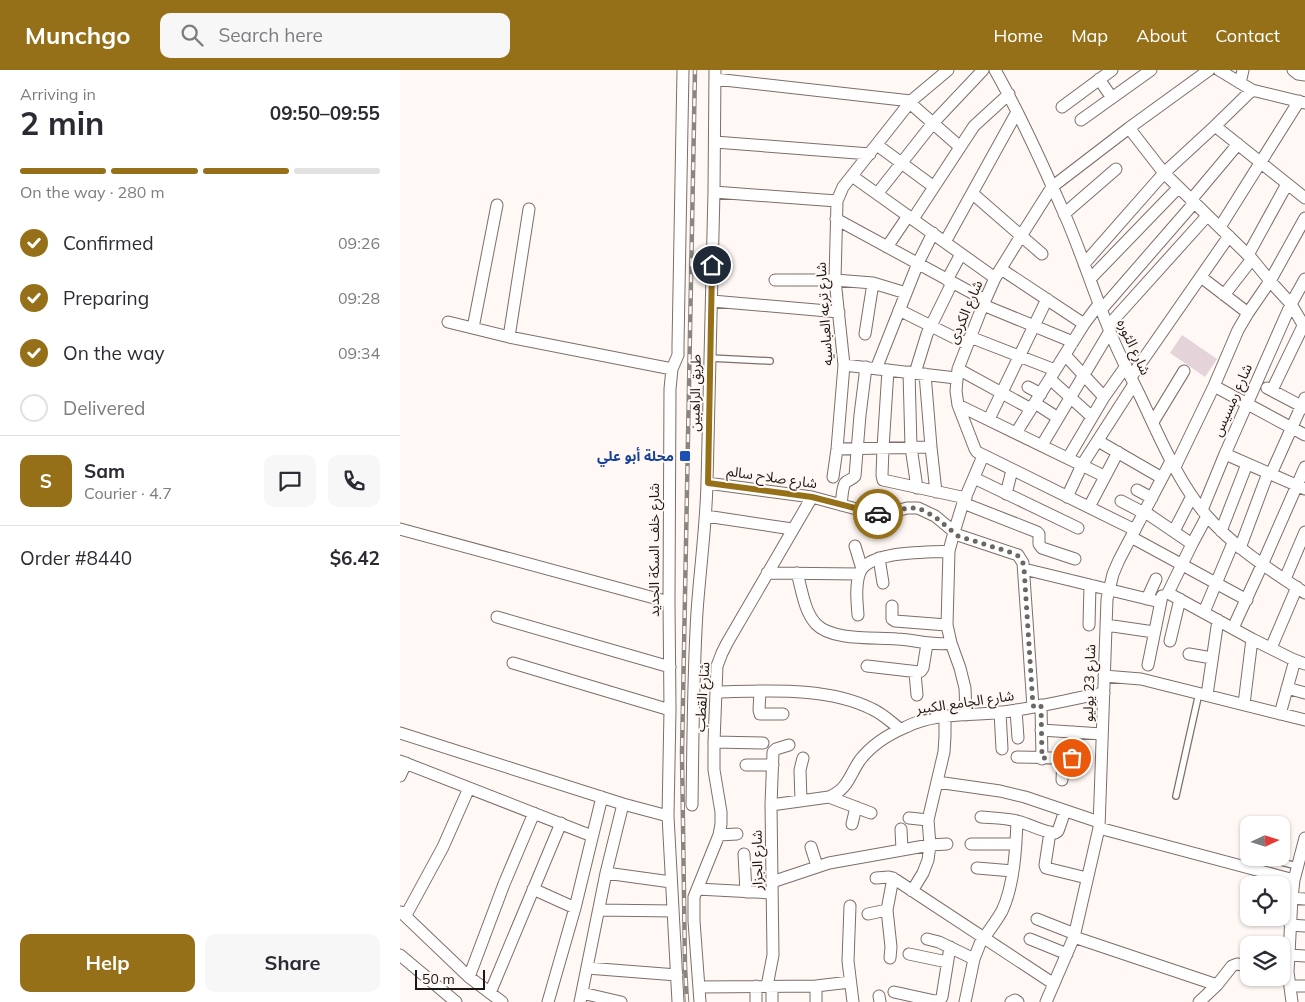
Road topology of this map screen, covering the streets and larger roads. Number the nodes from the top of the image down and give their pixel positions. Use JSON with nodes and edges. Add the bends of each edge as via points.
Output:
{"nodes":[{"id":1,"x":683,"y":70,"type":"edge"},
{"id":2,"x":948,"y":70,"type":"edge"},
{"id":3,"x":982,"y":70,"type":"edge"},
{"id":4,"x":1112,"y":70,"type":"edge"},
{"id":5,"x":1151,"y":70,"type":"edge"},
{"id":6,"x":1209,"y":70,"type":"edge"},
{"id":7,"x":1219,"y":70,"type":"edge"},
{"id":8,"x":1243,"y":70,"type":"edge"},
{"id":9,"x":1293,"y":70,"type":"edge"},
{"id":10,"x":1000,"y":72,"type":"edge"},
{"id":11,"x":715,"y":75,"type":"edge"},
{"id":12,"x":1305,"y":75,"type":"edge"},
{"id":13,"x":1099,"y":80,"type":"junction"},
{"id":14,"x":1240,"y":83,"type":"junction"},
{"id":15,"x":1252,"y":90,"type":"junction"},
{"id":16,"x":1009,"y":94,"type":"junction"},
{"id":17,"x":1112,"y":98,"type":"junction"},
{"id":18,"x":910,"y":102,"type":"junction"},
{"id":19,"x":1302,"y":102,"type":"edge"},
{"id":20,"x":1062,"y":107,"type":"dead end"},
{"id":21,"x":1017,"y":112,"type":"junction"},
{"id":22,"x":1081,"y":120,"type":"dead end"},
{"id":23,"x":933,"y":124,"type":"junction"},
{"id":24,"x":1215,"y":126,"type":"junction"},
{"id":25,"x":1129,"y":128,"type":"junction"},
{"id":26,"x":715,"y":142,"type":"junction"},
{"id":27,"x":1238,"y":144,"type":"junction"},
{"id":28,"x":960,"y":147,"type":"junction"},
{"id":29,"x":873,"y":149,"type":"junction"},
{"id":30,"x":1260,"y":162,"type":"junction"},
{"id":31,"x":901,"y":163,"type":"junction"},
{"id":32,"x":1116,"y":169,"type":"dead end"},
{"id":33,"x":1164,"y":174,"type":"junction"},
{"id":34,"x":852,"y":176,"type":"junction"},
{"id":35,"x":1287,"y":184,"type":"junction"},
{"id":36,"x":934,"y":187,"type":"junction"},
{"id":37,"x":1052,"y":187,"type":"junction"},
{"id":38,"x":1178,"y":188,"type":"junction"},
{"id":39,"x":714,"y":192,"type":"junction"},
{"id":40,"x":972,"y":193,"type":"junction"},
{"id":41,"x":877,"y":194,"type":"junction"},
{"id":42,"x":1305,"y":198,"type":"edge"},
{"id":43,"x":837,"y":201,"type":"junction"},
{"id":44,"x":1193,"y":202,"type":"junction"},
{"id":45,"x":496,"y":205,"type":"dead end"},
{"id":46,"x":529,"y":209,"type":"dead end"},
{"id":47,"x":1064,"y":214,"type":"junction"},
{"id":48,"x":1207,"y":216,"type":"junction"},
{"id":49,"x":911,"y":218,"type":"junction"},
{"id":50,"x":836,"y":219,"type":"junction"},
{"id":51,"x":1305,"y":219,"type":"edge"},
{"id":52,"x":1220,"y":227,"type":"junction"},
{"id":53,"x":933,"y":233,"type":"junction"},
{"id":54,"x":1021,"y":236,"type":"junction"},
{"id":55,"x":1229,"y":236,"type":"junction"},
{"id":56,"x":944,"y":242,"type":"junction"},
{"id":57,"x":887,"y":247,"type":"junction"},
{"id":58,"x":961,"y":254,"type":"junction"},
{"id":59,"x":1042,"y":254,"type":"dead end"},
{"id":60,"x":1250,"y":257,"type":"junction"},
{"id":61,"x":918,"y":263,"type":"junction"},
{"id":62,"x":1084,"y":264,"type":"junction"},
{"id":63,"x":998,"y":273,"type":"junction"},
{"id":64,"x":1201,"y":277,"type":"junction"},
{"id":65,"x":1305,"y":278,"type":"edge"},
{"id":66,"x":1090,"y":279,"type":"junction"},
{"id":67,"x":775,"y":280,"type":"dead end"},
{"id":68,"x":835,"y":280,"type":"junction"},
{"id":69,"x":950,"y":281,"type":"junction"},
{"id":70,"x":1270,"y":281,"type":"junction"},
{"id":71,"x":872,"y":283,"type":"junction"},
{"id":72,"x":906,"y":293,"type":"junction"},
{"id":73,"x":1224,"y":295,"type":"junction"},
{"id":74,"x":1047,"y":299,"type":"junction"},
{"id":75,"x":712,"y":301,"type":"junction"},
{"id":76,"x":984,"y":303,"type":"junction"},
{"id":77,"x":1291,"y":304,"type":"junction"},
{"id":78,"x":1100,"y":307,"type":"junction"},
{"id":79,"x":899,"y":310,"type":"junction"},
{"id":80,"x":839,"y":312,"type":"junction"},
{"id":81,"x":1248,"y":313,"type":"junction"},
{"id":82,"x":448,"y":322,"type":"dead end"},
{"id":83,"x":1084,"y":324,"type":"junction"},
{"id":84,"x":931,"y":326,"type":"junction"},
{"id":85,"x":1033,"y":326,"type":"junction"},
{"id":86,"x":1304,"y":327,"type":"edge"},
{"id":87,"x":473,"y":328,"type":"junction"},
{"id":88,"x":1109,"y":329,"type":"junction"},
{"id":89,"x":866,"y":334,"type":"dead end"},
{"id":90,"x":509,"y":337,"type":"junction"},
{"id":91,"x":969,"y":341,"type":"junction"},
{"id":92,"x":1073,"y":342,"type":"junction"},
{"id":93,"x":1065,"y":355,"type":"junction"},
{"id":94,"x":1019,"y":356,"type":"junction"},
{"id":95,"x":844,"y":365,"type":"junction"},
{"id":96,"x":1126,"y":366,"type":"junction"},
{"id":97,"x":672,"y":369,"type":"junction"},
{"id":98,"x":877,"y":369,"type":"junction"},
{"id":99,"x":1184,"y":371,"type":"dead end"},
{"id":100,"x":916,"y":373,"type":"junction"},
{"id":101,"x":957,"y":373,"type":"junction"},
{"id":102,"x":1052,"y":375,"type":"junction"},
{"id":103,"x":1084,"y":375,"type":"junction"},
{"id":104,"x":1133,"y":380,"type":"junction"},
{"id":105,"x":1257,"y":382,"type":"junction"},
{"id":106,"x":1214,"y":386,"type":"junction"},
{"id":107,"x":1028,"y":387,"type":"dead end"},
{"id":108,"x":1272,"y":390,"type":"junction"},
{"id":109,"x":1002,"y":393,"type":"junction"},
{"id":110,"x":1070,"y":397,"type":"junction"},
{"id":111,"x":1104,"y":397,"type":"junction"},
{"id":112,"x":1036,"y":402,"type":"junction"},
{"id":113,"x":1247,"y":404,"type":"junction"},
{"id":114,"x":1304,"y":404,"type":"edge"},
{"id":115,"x":958,"y":405,"type":"junction"},
{"id":116,"x":1092,"y":417,"type":"junction"},
{"id":117,"x":1058,"y":418,"type":"junction"},
{"id":118,"x":989,"y":420,"type":"junction"},
{"id":119,"x":1153,"y":422,"type":"junction"},
{"id":120,"x":1291,"y":428,"type":"junction"},
{"id":121,"x":1016,"y":433,"type":"junction"},
{"id":122,"x":1305,"y":435,"type":"edge"},
{"id":123,"x":1098,"y":441,"type":"junction"},
{"id":124,"x":1042,"y":445,"type":"junction"},
{"id":125,"x":911,"y":447,"type":"junction"},
{"id":126,"x":931,"y":447,"type":"junction"},
{"id":127,"x":883,"y":448,"type":"junction"},
{"id":128,"x":837,"y":449,"type":"junction"},
{"id":129,"x":857,"y":449,"type":"junction"},
{"id":130,"x":1118,"y":452,"type":"junction"},
{"id":131,"x":1225,"y":454,"type":"junction"},
{"id":132,"x":983,"y":456,"type":"junction"},
{"id":133,"x":1068,"y":458,"type":"junction"},
{"id":134,"x":1173,"y":464,"type":"junction"},
{"id":135,"x":1247,"y":464,"type":"junction"},
{"id":136,"x":1082,"y":465,"type":"junction"},
{"id":137,"x":1305,"y":467,"type":"edge"},
{"id":138,"x":1012,"y":470,"type":"junction"},
{"id":139,"x":1269,"y":473,"type":"junction"},
{"id":140,"x":1104,"y":476,"type":"junction"},
{"id":141,"x":833,"y":477,"type":"dead end"},
{"id":142,"x":974,"y":478,"type":"junction"},
{"id":143,"x":1162,"y":478,"type":"junction"},
{"id":144,"x":708,"y":483,"type":"junction"},
{"id":145,"x":1301,"y":487,"type":"edge"},
{"id":146,"x":917,"y":488,"type":"junction"},
{"id":147,"x":1138,"y":490,"type":"dead end"},
{"id":148,"x":936,"y":492,"type":"junction"},
{"id":149,"x":1006,"y":494,"type":"junction"},
{"id":150,"x":1192,"y":496,"type":"junction"},
{"id":151,"x":812,"y":497,"type":"junction"},
{"id":152,"x":1067,"y":497,"type":"junction"},
{"id":153,"x":1152,"y":498,"type":"junction"},
{"id":154,"x":965,"y":501,"type":"junction"},
{"id":155,"x":1121,"y":501,"type":"dead end"},
{"id":156,"x":840,"y":505,"type":"junction"},
{"id":157,"x":1089,"y":507,"type":"junction"},
{"id":158,"x":1144,"y":512,"type":"junction"},
{"id":159,"x":1204,"y":513,"type":"junction"},
{"id":160,"x":706,"y":516,"type":"junction"},
{"id":161,"x":1078,"y":528,"type":"dead end"},
{"id":162,"x":400,"y":529,"type":"edge"},
{"id":163,"x":792,"y":530,"type":"junction"},
{"id":164,"x":1174,"y":531,"type":"junction"},
{"id":165,"x":1221,"y":531,"type":"junction"},
{"id":166,"x":954,"y":532,"type":"junction"},
{"id":167,"x":1305,"y":532,"type":"edge"},
{"id":168,"x":1133,"y":534,"type":"junction"},
{"id":169,"x":1192,"y":544,"type":"junction"},
{"id":170,"x":855,"y":546,"type":"dead end"},
{"id":171,"x":1237,"y":546,"type":"junction"},
{"id":172,"x":949,"y":551,"type":"junction"},
{"id":173,"x":879,"y":558,"type":"junction"},
{"id":174,"x":1075,"y":559,"type":"dead end"},
{"id":175,"x":1182,"y":564,"type":"junction"},
{"id":176,"x":1262,"y":565,"type":"junction"},
{"id":177,"x":1024,"y":566,"type":"junction"},
{"id":178,"x":861,"y":571,"type":"junction"},
{"id":179,"x":767,"y":573,"type":"junction"},
{"id":180,"x":797,"y":573,"type":"junction"},
{"id":181,"x":1156,"y":579,"type":"dead end"},
{"id":182,"x":1284,"y":580,"type":"junction"},
{"id":183,"x":883,"y":583,"type":"dead end"},
{"id":184,"x":1216,"y":583,"type":"junction"},
{"id":185,"x":1090,"y":585,"type":"junction"},
{"id":186,"x":1109,"y":589,"type":"junction"},
{"id":187,"x":1301,"y":590,"type":"edge"},
{"id":188,"x":1168,"y":593,"type":"junction"},
{"id":189,"x":1147,"y":599,"type":"junction"},
{"id":190,"x":1180,"y":599,"type":"junction"},
{"id":191,"x":1247,"y":600,"type":"junction"},
{"id":192,"x":669,"y":602,"type":"junction"},
{"id":193,"x":1160,"y":602,"type":"junction"},
{"id":194,"x":892,"y":606,"type":"dead end"},
{"id":195,"x":1204,"y":612,"type":"junction"},
{"id":196,"x":858,"y":615,"type":"dead end"},
{"id":197,"x":497,"y":617,"type":"dead end"},
{"id":198,"x":1218,"y":620,"type":"junction"},
{"id":199,"x":948,"y":625,"type":"junction"},
{"id":200,"x":1089,"y":625,"type":"dead end"},
{"id":201,"x":1106,"y":625,"type":"junction"},
{"id":202,"x":1233,"y":628,"type":"junction"},
{"id":203,"x":1154,"y":632,"type":"junction"},
{"id":204,"x":1252,"y":638,"type":"junction"},
{"id":205,"x":1170,"y":641,"type":"dead end"},
{"id":206,"x":951,"y":643,"type":"junction"},
{"id":207,"x":927,"y":644,"type":"junction"},
{"id":208,"x":1271,"y":648,"type":"junction"},
{"id":209,"x":1189,"y":654,"type":"dead end"},
{"id":210,"x":1212,"y":658,"type":"junction"},
{"id":211,"x":1300,"y":662,"type":"edge"},
{"id":212,"x":514,"y":663,"type":"dead end"},
{"id":213,"x":1148,"y":665,"type":"dead end"},
{"id":214,"x":867,"y":666,"type":"dead end"},
{"id":215,"x":670,"y":667,"type":"junction"},
{"id":216,"x":915,"y":673,"type":"junction"},
{"id":217,"x":1104,"y":676,"type":"junction"},
{"id":218,"x":1287,"y":688,"type":"junction"},
{"id":219,"x":760,"y":691,"type":"junction"},
{"id":220,"x":716,"y":692,"type":"junction"},
{"id":221,"x":1104,"y":693,"type":"junction"},
{"id":222,"x":1305,"y":693,"type":"edge"},
{"id":223,"x":1203,"y":694,"type":"junction"},
{"id":224,"x":917,"y":695,"type":"dead end"},
{"id":225,"x":1244,"y":704,"type":"junction"},
{"id":226,"x":1037,"y":706,"type":"junction"},
{"id":227,"x":670,"y":710,"type":"junction"},
{"id":228,"x":1016,"y":710,"type":"junction"},
{"id":229,"x":1000,"y":712,"type":"junction"},
{"id":230,"x":783,"y":714,"type":"dead end"},
{"id":231,"x":1280,"y":714,"type":"junction"},
{"id":232,"x":966,"y":715,"type":"junction"},
{"id":233,"x":944,"y":717,"type":"junction"},
{"id":234,"x":1305,"y":720,"type":"edge"},
{"id":235,"x":1041,"y":730,"type":"junction"},
{"id":236,"x":895,"y":732,"type":"junction"},
{"id":237,"x":1073,"y":732,"type":"junction"},
{"id":238,"x":400,"y":733,"type":"edge"},
{"id":239,"x":1102,"y":734,"type":"junction"},
{"id":240,"x":1018,"y":738,"type":"dead end"},
{"id":241,"x":714,"y":742,"type":"junction"},
{"id":242,"x":763,"y":743,"type":"dead end"},
{"id":243,"x":789,"y":745,"type":"dead end"},
{"id":244,"x":1002,"y":749,"type":"dead end"},
{"id":245,"x":1018,"y":757,"type":"dead end"},
{"id":246,"x":803,"y":758,"type":"dead end"},
{"id":247,"x":1042,"y":758,"type":"junction"},
{"id":248,"x":1063,"y":759,"type":"junction"},
{"id":249,"x":403,"y":762,"type":"edge"},
{"id":250,"x":746,"y":765,"type":"dead end"},
{"id":251,"x":773,"y":765,"type":"junction"},
{"id":252,"x":400,"y":776,"type":"edge"},
{"id":253,"x":1062,"y":780,"type":"dead end"},
{"id":254,"x":937,"y":782,"type":"junction"},
{"id":255,"x":468,"y":788,"type":"junction"},
{"id":256,"x":602,"y":796,"type":"junction"},
{"id":257,"x":829,"y":797,"type":"junction"},
{"id":258,"x":801,"y":800,"type":"junction"},
{"id":259,"x":623,"y":804,"type":"junction"},
{"id":260,"x":692,"y":805,"type":"dead end"},
{"id":261,"x":771,"y":805,"type":"junction"},
{"id":262,"x":856,"y":807,"type":"junction"},
{"id":263,"x":1065,"y":811,"type":"junction"},
{"id":264,"x":534,"y":813,"type":"junction"},
{"id":265,"x":871,"y":813,"type":"dead end"},
{"id":266,"x":668,"y":816,"type":"junction"},
{"id":267,"x":981,"y":817,"type":"dead end"},
{"id":268,"x":909,"y":818,"type":"dead end"},
{"id":269,"x":928,"y":820,"type":"junction"},
{"id":270,"x":1017,"y":821,"type":"junction"},
{"id":271,"x":561,"y":823,"type":"junction"},
{"id":272,"x":852,"y":824,"type":"dead end"},
{"id":273,"x":1099,"y":825,"type":"junction"},
{"id":274,"x":901,"y":829,"type":"dead end"},
{"id":275,"x":1050,"y":832,"type":"junction"},
{"id":276,"x":737,"y":834,"type":"dead end"},
{"id":277,"x":719,"y":835,"type":"junction"},
{"id":278,"x":592,"y":836,"type":"junction"},
{"id":279,"x":1305,"y":838,"type":"edge"},
{"id":280,"x":947,"y":844,"type":"dead end"},
{"id":281,"x":971,"y":844,"type":"dead end"},
{"id":282,"x":1016,"y":844,"type":"junction"},
{"id":283,"x":930,"y":845,"type":"junction"},
{"id":284,"x":811,"y":847,"type":"dead end"},
{"id":285,"x":902,"y":850,"type":"junction"},
{"id":286,"x":744,"y":854,"type":"dead end"},
{"id":287,"x":817,"y":866,"type":"junction"},
{"id":288,"x":977,"y":868,"type":"dead end"},
{"id":289,"x":1012,"y":871,"type":"junction"},
{"id":290,"x":606,"y":874,"type":"junction"},
{"id":291,"x":876,"y":878,"type":"dead end"},
{"id":292,"x":892,"y":878,"type":"junction"},
{"id":293,"x":1087,"y":878,"type":"junction"},
{"id":294,"x":1294,"y":880,"type":"junction"},
{"id":295,"x":672,"y":882,"type":"junction"},
{"id":296,"x":772,"y":887,"type":"junction"},
{"id":297,"x":697,"y":888,"type":"junction"},
{"id":298,"x":533,"y":889,"type":"junction"},
{"id":299,"x":912,"y":891,"type":"junction"},
{"id":300,"x":746,"y":892,"type":"junction"},
{"id":301,"x":1292,"y":898,"type":"junction"},
{"id":302,"x":1305,"y":899,"type":"edge"},
{"id":303,"x":850,"y":906,"type":"dead end"},
{"id":304,"x":575,"y":908,"type":"junction"},
{"id":305,"x":598,"y":910,"type":"junction"},
{"id":306,"x":887,"y":910,"type":"junction"},
{"id":307,"x":673,"y":911,"type":"junction"},
{"id":308,"x":403,"y":913,"type":"edge"},
{"id":309,"x":868,"y":914,"type":"dead end"},
{"id":310,"x":1036,"y":919,"type":"dead end"},
{"id":311,"x":1290,"y":926,"type":"junction"},
{"id":312,"x":1305,"y":926,"type":"edge"},
{"id":313,"x":1074,"y":935,"type":"junction"},
{"id":314,"x":1290,"y":936,"type":"edge"},
{"id":315,"x":984,"y":937,"type":"junction"},
{"id":316,"x":927,"y":939,"type":"dead end"},
{"id":317,"x":1030,"y":939,"type":"dead end"},
{"id":318,"x":950,"y":947,"type":"junction"},
{"id":319,"x":908,"y":954,"type":"dead end"},
{"id":320,"x":1067,"y":954,"type":"junction"},
{"id":321,"x":400,"y":955,"type":"edge"},
{"id":322,"x":1290,"y":955,"type":"edge"},
{"id":323,"x":1305,"y":956,"type":"edge"},
{"id":324,"x":890,"y":958,"type":"dead end"},
{"id":325,"x":974,"y":959,"type":"junction"},
{"id":326,"x":947,"y":962,"type":"junction"},
{"id":327,"x":1240,"y":964,"type":"edge"},
{"id":328,"x":587,"y":968,"type":"junction"},
{"id":329,"x":677,"y":975,"type":"junction"},
{"id":330,"x":469,"y":977,"type":"junction"},
{"id":331,"x":850,"y":982,"type":"junction"},
{"id":332,"x":1054,"y":984,"type":"junction"},
{"id":333,"x":1217,"y":985,"type":"junction"},
{"id":334,"x":756,"y":986,"type":"junction"},
{"id":335,"x":770,"y":986,"type":"junction"},
{"id":336,"x":816,"y":986,"type":"junction"},
{"id":337,"x":1290,"y":986,"type":"joint"},
{"id":338,"x":1305,"y":986,"type":"edge"},
{"id":339,"x":699,"y":987,"type":"junction"},
{"id":340,"x":894,"y":992,"type":"dead end"},
{"id":341,"x":490,"y":994,"type":"junction"},
{"id":342,"x":581,"y":998,"type":"edge"},
{"id":343,"x":456,"y":1002,"type":"edge"},
{"id":344,"x":502,"y":1002,"type":"edge"},
{"id":345,"x":548,"y":1002,"type":"edge"},
{"id":346,"x":621,"y":1002,"type":"edge"},
{"id":347,"x":678,"y":1002,"type":"edge"},
{"id":348,"x":700,"y":1002,"type":"edge"},
{"id":349,"x":756,"y":1002,"type":"edge"},
{"id":350,"x":772,"y":1002,"type":"edge"},
{"id":351,"x":816,"y":1002,"type":"edge"},
{"id":352,"x":853,"y":1002,"type":"edge"},
{"id":353,"x":965,"y":1002,"type":"edge"},
{"id":354,"x":1011,"y":1002,"type":"edge"},
{"id":355,"x":1018,"y":1002,"type":"edge"},
{"id":356,"x":1046,"y":1002,"type":"edge"},
{"id":357,"x":1198,"y":1002,"type":"edge"},
{"id":358,"x":1292,"y":1002,"type":"edge"}],
"edges":[{"from":1,"to":97,"type":"street","name":"شارع خلف السكة الحديد","via":[[678,355]]},
{"from":2,"to":18,"type":"street","name":"شارع ترعه العباسيه"},
{"from":3,"to":23,"type":"street"},
{"from":4,"to":13,"type":"street"},
{"from":5,"to":17,"type":"street"},
{"from":6,"to":25,"type":"street"},
{"from":7,"to":14,"type":"street"},
{"from":8,"to":14,"type":"street"},
{"from":9,"to":12,"type":"street"},
{"from":10,"to":16,"type":"street","name":"شارع الثوره"},
{"from":11,"to":18,"type":"street"},
{"from":11,"to":26,"type":"street","name":"طريق الراهبين"},
{"from":13,"to":17,"type":"street"},
{"from":13,"to":20,"type":"street"},
{"from":14,"to":15,"type":"street"},
{"from":15,"to":19,"type":"street"},
{"from":15,"to":24,"type":"street"},
{"from":16,"to":21,"type":"street","name":"شارع الثوره"},
{"from":16,"to":28,"type":"street","via":[[974,126]]},
{"from":17,"to":22,"type":"street"},
{"from":18,"to":23,"type":"street"},
{"from":18,"to":29,"type":"street","name":"شارع ترعه العباسيه"},
{"from":19,"to":30,"type":"street"},
{"from":21,"to":37,"type":"street","name":"شارع الثوره"},
{"from":21,"to":40,"type":"street"},
{"from":23,"to":28,"type":"street"},
{"from":23,"to":31,"type":"street"},
{"from":24,"to":27,"type":"street"},
{"from":24,"to":33,"type":"street"},
{"from":25,"to":33,"type":"street"},
{"from":25,"to":37,"type":"street"},
{"from":26,"to":29,"type":"street"},
{"from":26,"to":39,"type":"street","name":"طريق الراهبين"},
{"from":27,"to":30,"type":"street"},
{"from":27,"to":44,"type":"street"},
{"from":28,"to":36,"type":"street"},
{"from":29,"to":31,"type":"street"},
{"from":29,"to":34,"type":"street","name":"شارع ترعه العباسيه"},
{"from":30,"to":35,"type":"street"},
{"from":30,"to":52,"type":"street"},
{"from":31,"to":36,"type":"street"},
{"from":31,"to":41,"type":"street"},
{"from":32,"to":47,"type":"street"},
{"from":33,"to":38,"type":"street"},
{"from":33,"to":62,"type":"street"},
{"from":34,"to":41,"type":"street"},
{"from":34,"to":43,"type":"street","name":"شارع ترعه العباسيه"},
{"from":35,"to":42,"type":"street"},
{"from":35,"to":60,"type":"street"},
{"from":36,"to":49,"type":"street"},
{"from":37,"to":47,"type":"street","name":"شارع الثوره"},
{"from":37,"to":54,"type":"street","name":"شارع الكردى"},
{"from":38,"to":44,"type":"street"},
{"from":38,"to":66,"type":"street"},
{"from":39,"to":43,"type":"street"},
{"from":39,"to":75,"type":"street","name":"طريق الراهبين"},
{"from":40,"to":54,"type":"street"},
{"from":40,"to":56,"type":"street"},
{"from":41,"to":49,"type":"street"},
{"from":43,"to":50,"type":"street","name":"شارع ترعه العباسيه"},
{"from":44,"to":48,"type":"street"},
{"from":44,"to":78,"type":"street"},
{"from":45,"to":87,"type":"street"},
{"from":46,"to":90,"type":"street"},
{"from":47,"to":62,"type":"street","name":"شارع الثوره"},
{"from":48,"to":52,"type":"street"},
{"from":48,"to":88,"type":"street"},
{"from":49,"to":53,"type":"street"},
{"from":49,"to":57,"type":"street"},
{"from":50,"to":57,"type":"street"},
{"from":50,"to":68,"type":"street","name":"شارع ترعه العباسيه"},
{"from":51,"to":70,"type":"street","name":"شارع 23 يوليو"},
{"from":52,"to":55,"type":"street"},
{"from":53,"to":56,"type":"street"},
{"from":53,"to":61,"type":"street"},
{"from":54,"to":59,"type":"street"},
{"from":54,"to":63,"type":"street","name":"شارع الكردى"},
{"from":55,"to":60,"type":"street"},
{"from":55,"to":64,"type":"street"},
{"from":56,"to":58,"type":"street"},
{"from":57,"to":61,"type":"street"},
{"from":58,"to":63,"type":"street"},
{"from":58,"to":69,"type":"street"},
{"from":60,"to":70,"type":"street"},
{"from":60,"to":73,"type":"street"},
{"from":61,"to":69,"type":"street"},
{"from":61,"to":72,"type":"street"},
{"from":62,"to":66,"type":"street","name":"شارع الثوره"},
{"from":63,"to":74,"type":"street"},
{"from":63,"to":76,"type":"street","name":"شارع الكردى"},
{"from":64,"to":73,"type":"street"},
{"from":64,"to":104,"type":"street"},
{"from":65,"to":77,"type":"street","name":"شارع رمسيس"},
{"from":66,"to":78,"type":"street","name":"شارع الثوره"},
{"from":67,"to":68,"type":"street"},
{"from":68,"to":71,"type":"street"},
{"from":68,"to":80,"type":"street","name":"شارع ترعه العباسيه"},
{"from":69,"to":76,"type":"street"},
{"from":69,"to":84,"type":"street"},
{"from":70,"to":77,"type":"street"},
{"from":70,"to":81,"type":"street","name":"شارع 23 يوليو"},
{"from":71,"to":72,"type":"street"},
{"from":71,"to":89,"type":"street"},
{"from":72,"to":79,"type":"street"},
{"from":73,"to":81,"type":"street"},
{"from":74,"to":83,"type":"street"},
{"from":74,"to":85,"type":"street"},
{"from":75,"to":80,"type":"street"},
{"from":75,"to":144,"type":"street","name":"طريق الراهبين"},
{"from":76,"to":85,"type":"street"},
{"from":76,"to":91,"type":"street","name":"شارع الكردى"},
{"from":77,"to":86,"type":"street"},
{"from":77,"to":105,"type":"street","name":"شارع رمسيس"},
{"from":78,"to":83,"type":"street"},
{"from":78,"to":88,"type":"street","name":"شارع الثوره"},
{"from":79,"to":84,"type":"street"},
{"from":79,"to":98,"type":"street"},
{"from":80,"to":95,"type":"street","name":"شارع ترعه العباسيه"},
{"from":81,"to":106,"type":"street","name":"شارع 23 يوليو"},
{"from":82,"to":87,"type":"street"},
{"from":83,"to":92,"type":"street"},
{"from":84,"to":91,"type":"street"},
{"from":84,"to":100,"type":"street"},
{"from":85,"to":92,"type":"street"},
{"from":85,"to":94,"type":"street"},
{"from":86,"to":108,"type":"street"},
{"from":87,"to":90,"type":"street"},
{"from":88,"to":96,"type":"street","name":"شارع الثوره"},
{"from":88,"to":103,"type":"street"},
{"from":90,"to":97,"type":"street"},
{"from":91,"to":94,"type":"street"},
{"from":91,"to":101,"type":"street","name":"شارع الكردى"},
{"from":92,"to":93,"type":"street"},
{"from":93,"to":102,"type":"street"},
{"from":93,"to":103,"type":"street"},
{"from":94,"to":102,"type":"street"},
{"from":94,"to":109,"type":"street"},
{"from":95,"to":98,"type":"street"},
{"from":95,"to":128,"type":"street","name":"شارع ترعه العباسيه"},
{"from":96,"to":104,"type":"street","name":"شارع الثوره"},
{"from":96,"to":111,"type":"street"},
{"from":97,"to":192,"type":"street","name":"شارع خلف السكة الحديد"},
{"from":98,"to":100,"type":"street"},
{"from":98,"to":127,"type":"street"},
{"from":98,"to":129,"type":"street","via":[[860,415]]},
{"from":99,"to":119,"type":"street"},
{"from":100,"to":101,"type":"street"},
{"from":100,"to":125,"type":"street"},
{"from":100,"to":126,"type":"street"},
{"from":101,"to":109,"type":"street"},
{"from":101,"to":115,"type":"street","name":"شارع الكردى"},
{"from":102,"to":110,"type":"street"},
{"from":102,"to":112,"type":"street"},
{"from":103,"to":110,"type":"street"},
{"from":103,"to":111,"type":"street"},
{"from":104,"to":119,"type":"street","name":"شارع الثوره"},
{"from":104,"to":123,"type":"street"},
{"from":105,"to":108,"type":"street"},
{"from":105,"to":113,"type":"street","name":"شارع رمسيس"},
{"from":106,"to":113,"type":"street"},
{"from":106,"to":134,"type":"street","name":"شارع 23 يوليو"},
{"from":107,"to":112,"type":"street"},
{"from":108,"to":114,"type":"street"},
{"from":109,"to":112,"type":"street"},
{"from":109,"to":118,"type":"street"},
{"from":110,"to":116,"type":"street"},
{"from":110,"to":117,"type":"street"},
{"from":111,"to":116,"type":"street"},
{"from":112,"to":117,"type":"street"},
{"from":112,"to":121,"type":"street"},
{"from":113,"to":120,"type":"street"},
{"from":113,"to":131,"type":"street","name":"شارع رمسيس"},
{"from":114,"to":120,"type":"street"},
{"from":115,"to":118,"type":"street"},
{"from":115,"to":132,"type":"street","name":"شارع الكردى","via":[[974,449]]},
{"from":116,"to":133,"type":"street"},
{"from":117,"to":124,"type":"street"},
{"from":118,"to":121,"type":"street"},
{"from":119,"to":134,"type":"street","name":"شارع الثوره"},
{"from":120,"to":122,"type":"street"},
{"from":120,"to":139,"type":"street"},
{"from":121,"to":124,"type":"street"},
{"from":123,"to":130,"type":"street"},
{"from":123,"to":136,"type":"street"},
{"from":124,"to":133,"type":"street"},
{"from":125,"to":126,"type":"street"},
{"from":125,"to":127,"type":"street"},
{"from":125,"to":146,"type":"street"},
{"from":126,"to":148,"type":"street"},
{"from":127,"to":129,"type":"street"},
{"from":127,"to":146,"type":"street","via":[[883,480]]},
{"from":128,"to":129,"type":"street"},
{"from":128,"to":141,"type":"street","name":"شارع ترعه العباسيه"},
{"from":129,"to":156,"type":"street","via":[[855,476],[845,483]]},
{"from":130,"to":140,"type":"street"},
{"from":130,"to":143,"type":"street"},
{"from":131,"to":135,"type":"street"},
{"from":131,"to":159,"type":"street","name":"شارع رمسيس"},
{"from":132,"to":138,"type":"street"},
{"from":132,"to":142,"type":"street"},
{"from":133,"to":136,"type":"street"},
{"from":134,"to":143,"type":"street","name":"شارع 23 يوليو"},
{"from":134,"to":150,"type":"street","name":"شارع الثوره"},
{"from":135,"to":139,"type":"street"},
{"from":135,"to":165,"type":"street"},
{"from":136,"to":140,"type":"street"},
{"from":136,"to":152,"type":"street"},
{"from":137,"to":145,"type":"street"},
{"from":138,"to":149,"type":"street"},
{"from":138,"to":152,"type":"street"},
{"from":139,"to":145,"type":"street"},
{"from":139,"to":171,"type":"street"},
{"from":140,"to":157,"type":"street"},
{"from":142,"to":149,"type":"street"},
{"from":142,"to":154,"type":"street"},
{"from":143,"to":153,"type":"street","name":"شارع 23 يوليو"},
{"from":144,"to":151,"type":"street","name":"شارع صلاح سالم"},
{"from":144,"to":160,"type":"street","name":"طريق الراهبين"},
{"from":145,"to":176,"type":"street"},
{"from":146,"to":148,"type":"street"},
{"from":147,"to":153,"type":"street"},
{"from":148,"to":154,"type":"street"},
{"from":149,"to":161,"type":"street"},
{"from":150,"to":159,"type":"street","name":"شارع الثوره"},
{"from":150,"to":164,"type":"street"},
{"from":151,"to":156,"type":"street","name":"شارع صلاح سالم"},
{"from":151,"to":163,"type":"street","name":"شارع القطب"},
{"from":152,"to":157,"type":"street"},
{"from":153,"to":158,"type":"street","name":"شارع 23 يوليو"},
{"from":154,"to":166,"type":"street"},
{"from":154,"to":174,"type":"street","via":[[1037,532],[1042,548]]},
{"from":155,"to":158,"type":"street"},
{"from":156,"to":166,"type":"street","name":"شارع صلاح سالم","via":[[874,514],[918,508]]},
{"from":157,"to":168,"type":"street"},
{"from":158,"to":164,"type":"street"},
{"from":158,"to":168,"type":"street","name":"شارع 23 يوليو"},
{"from":159,"to":165,"type":"street","name":"شارع الثوره"},
{"from":159,"to":169,"type":"street","name":"شارع رمسيس"},
{"from":160,"to":163,"type":"street"},
{"from":160,"to":260,"type":"street","name":"طريق الراهبين","via":[[697,611]]},
{"from":162,"to":192,"type":"street"},
{"from":163,"to":179,"type":"street","name":"شارع القطب"},
{"from":164,"to":169,"type":"street"},
{"from":165,"to":171,"type":"street","name":"شارع الثوره"},
{"from":166,"to":172,"type":"street"},
{"from":166,"to":177,"type":"street","name":"شارع صلاح سالم","via":[[1018,555]]},
{"from":167,"to":182,"type":"street"},
{"from":168,"to":175,"type":"street"},
{"from":168,"to":186,"type":"street","name":"شارع 23 يوليو"},
{"from":169,"to":175,"type":"street","name":"شارع رمسيس"},
{"from":170,"to":178,"type":"street"},
{"from":171,"to":176,"type":"street","name":"شارع الثوره"},
{"from":171,"to":184,"type":"street"},
{"from":172,"to":173,"type":"street"},
{"from":172,"to":199,"type":"street"},
{"from":173,"to":178,"type":"street"},
{"from":173,"to":183,"type":"street"},
{"from":175,"to":184,"type":"street"},
{"from":175,"to":188,"type":"street","name":"شارع رمسيس"},
{"from":176,"to":182,"type":"street","name":"شارع الثوره"},
{"from":176,"to":191,"type":"street"},
{"from":177,"to":185,"type":"street","name":"شارع صلاح سالم"},
{"from":177,"to":226,"type":"street"},
{"from":178,"to":180,"type":"street"},
{"from":178,"to":196,"type":"street"},
{"from":179,"to":180,"type":"street"},
{"from":179,"to":220,"type":"street","name":"شارع القطب","via":[[722,653]]},
{"from":180,"to":207,"type":"street","via":[[808,611],[825,631]]},
{"from":181,"to":189,"type":"street"},
{"from":182,"to":187,"type":"street","name":"شارع الثوره"},
{"from":184,"to":191,"type":"street"},
{"from":184,"to":195,"type":"street"},
{"from":185,"to":186,"type":"street","name":"شارع صلاح سالم"},
{"from":185,"to":200,"type":"street"},
{"from":186,"to":189,"type":"street","name":"شارع صلاح سالم"},
{"from":186,"to":201,"type":"street","name":"شارع 23 يوليو"},
{"from":187,"to":208,"type":"street"},
{"from":188,"to":190,"type":"street"},
{"from":188,"to":193,"type":"street","name":"شارع رمسيس","via":[[1164,592]]},
{"from":189,"to":193,"type":"street","name":"شارع صلاح سالم"},
{"from":190,"to":195,"type":"street"},
{"from":190,"to":205,"type":"street"},
{"from":191,"to":202,"type":"street"},
{"from":192,"to":215,"type":"street","name":"شارع خلف السكة الحديد"},
{"from":193,"to":203,"type":"street"},
{"from":194,"to":199,"type":"street","via":[[893,620]]},
{"from":195,"to":198,"type":"street"},
{"from":197,"to":215,"type":"street"},
{"from":198,"to":202,"type":"street"},
{"from":198,"to":210,"type":"street"},
{"from":199,"to":206,"type":"street"},
{"from":201,"to":203,"type":"street"},
{"from":201,"to":217,"type":"street","name":"شارع 23 يوليو"},
{"from":202,"to":204,"type":"street"},
{"from":203,"to":213,"type":"street"},
{"from":204,"to":208,"type":"street"},
{"from":204,"to":225,"type":"street"},
{"from":206,"to":207,"type":"street"},
{"from":206,"to":232,"type":"street","via":[[963,682]]},
{"from":207,"to":216,"type":"street","via":[[923,668]]},
{"from":208,"to":211,"type":"street"},
{"from":209,"to":210,"type":"street"},
{"from":210,"to":223,"type":"street"},
{"from":211,"to":218,"type":"street"},
{"from":212,"to":227,"type":"street"},
{"from":214,"to":216,"type":"street"},
{"from":215,"to":227,"type":"street","name":"شارع خلف السكة الحديد"},
{"from":216,"to":224,"type":"street"},
{"from":217,"to":221,"type":"street","name":"شارع 23 يوليو"},
{"from":217,"to":223,"type":"street","via":[[1141,679]]},
{"from":218,"to":222,"type":"street"},
{"from":218,"to":231,"type":"street"},
{"from":219,"to":220,"type":"street"},
{"from":219,"to":230,"type":"street","via":[[760,714]]},
{"from":219,"to":236,"type":"street","via":[[816,694],[858,703],[888,718]]},
{"from":220,"to":241,"type":"street","name":"شارع القطب"},
{"from":221,"to":226,"type":"street","name":"شارع الجامع الكبير"},
{"from":221,"to":239,"type":"street","name":"شارع 23 يوليو"},
{"from":223,"to":225,"type":"street"},
{"from":225,"to":231,"type":"street"},
{"from":226,"to":228,"type":"street","name":"شارع الجامع الكبير"},
{"from":226,"to":235,"type":"street"},
{"from":227,"to":266,"type":"street","name":"شارع خلف السكة الحديد"},
{"from":228,"to":229,"type":"street","name":"شارع الجامع الكبير"},
{"from":228,"to":240,"type":"street"},
{"from":229,"to":232,"type":"street","name":"شارع الجامع الكبير"},
{"from":229,"to":244,"type":"street"},
{"from":231,"to":234,"type":"street"},
{"from":232,"to":233,"type":"street","name":"شارع الجامع الكبير"},
{"from":233,"to":236,"type":"street","name":"شارع الجامع الكبير","via":[[926,719]]},
{"from":233,"to":254,"type":"street","via":[[944,752]]},
{"from":235,"to":237,"type":"street"},
{"from":235,"to":247,"type":"street"},
{"from":236,"to":257,"type":"street","name":"شارع الجامع الكبير","via":[[874,746],[860,760],[843,789]]},
{"from":237,"to":239,"type":"street"},
{"from":237,"to":248,"type":"street","via":[[1073,757]]},
{"from":238,"to":256,"type":"street"},
{"from":239,"to":273,"type":"street","name":"شارع 23 يوليو"},
{"from":241,"to":242,"type":"street"},
{"from":241,"to":277,"type":"street","name":"شارع القطب","via":[[714,770],[722,812]]},
{"from":243,"to":251,"type":"street","name":"شارع الجزار","via":[[774,750]]},
{"from":245,"to":247,"type":"street"},
{"from":246,"to":258,"type":"street"},
{"from":247,"to":248,"type":"street"},
{"from":248,"to":253,"type":"street"},
{"from":249,"to":252,"type":"street"},
{"from":249,"to":255,"type":"street"},
{"from":250,"to":251,"type":"street"},
{"from":251,"to":261,"type":"street","name":"شارع الجزار"},
{"from":254,"to":263,"type":"street","via":[[1013,794]]},
{"from":254,"to":269,"type":"street"},
{"from":255,"to":264,"type":"street"},
{"from":255,"to":308,"type":"street","via":[[443,847]]},
{"from":256,"to":259,"type":"street"},
{"from":256,"to":278,"type":"street"},
{"from":257,"to":258,"type":"street"},
{"from":257,"to":262,"type":"street"},
{"from":258,"to":261,"type":"street"},
{"from":259,"to":266,"type":"street"},
{"from":259,"to":290,"type":"street"},
{"from":261,"to":296,"type":"street","name":"شارع الجزار"},
{"from":262,"to":265,"type":"street"},
{"from":262,"to":272,"type":"street"},
{"from":263,"to":273,"type":"street"},
{"from":263,"to":275,"type":"street","via":[[1058,832]]},
{"from":264,"to":271,"type":"street"},
{"from":264,"to":330,"type":"street"},
{"from":266,"to":295,"type":"street","name":"شارع خلف السكة الحديد"},
{"from":267,"to":270,"type":"street"},
{"from":268,"to":269,"type":"street"},
{"from":269,"to":283,"type":"street"},
{"from":270,"to":275,"type":"street"},
{"from":270,"to":282,"type":"street"},
{"from":271,"to":278,"type":"street"},
{"from":271,"to":298,"type":"street"},
{"from":273,"to":293,"type":"street","name":"شارع 23 يوليو"},
{"from":273,"to":294,"type":"street"},
{"from":274,"to":285,"type":"street"},
{"from":275,"to":293,"type":"street","via":[[1046,868]]},
{"from":276,"to":277,"type":"street"},
{"from":277,"to":297,"type":"street","name":"شارع القطب"},
{"from":278,"to":304,"type":"street"},
{"from":279,"to":294,"type":"street"},
{"from":280,"to":283,"type":"street"},
{"from":281,"to":282,"type":"street"},
{"from":282,"to":289,"type":"street"},
{"from":283,"to":285,"type":"street"},
{"from":283,"to":299,"type":"street","via":[[923,873]]},
{"from":284,"to":287,"type":"street"},
{"from":285,"to":287,"type":"street"},
{"from":286,"to":300,"type":"street"},
{"from":287,"to":296,"type":"street"},
{"from":288,"to":289,"type":"street"},
{"from":289,"to":315,"type":"street","via":[[1002,910]]},
{"from":290,"to":295,"type":"street"},
{"from":290,"to":305,"type":"street"},
{"from":291,"to":292,"type":"street"},
{"from":292,"to":299,"type":"street"},
{"from":292,"to":306,"type":"street"},
{"from":293,"to":313,"type":"street","name":"شارع 23 يوليو"},
{"from":294,"to":301,"type":"street"},
{"from":295,"to":307,"type":"street","name":"شارع خلف السكة الحديد"},
{"from":296,"to":300,"type":"street"},
{"from":296,"to":335,"type":"street","name":"شارع الجزار"},
{"from":297,"to":300,"type":"street"},
{"from":297,"to":339,"type":"street","via":[[694,911]]},
{"from":298,"to":304,"type":"street"},
{"from":298,"to":341,"type":"street"},
{"from":299,"to":315,"type":"street"},
{"from":301,"to":302,"type":"street"},
{"from":301,"to":311,"type":"street"},
{"from":303,"to":331,"type":"street"},
{"from":304,"to":345,"type":"street"},
{"from":305,"to":307,"type":"street"},
{"from":305,"to":328,"type":"street"},
{"from":306,"to":309,"type":"street"},
{"from":306,"to":324,"type":"street"},
{"from":307,"to":329,"type":"street","name":"شارع خلف السكة الحديد"},
{"from":308,"to":330,"type":"street"},
{"from":310,"to":313,"type":"street"},
{"from":311,"to":312,"type":"street"},
{"from":311,"to":314,"type":"street"},
{"from":313,"to":320,"type":"street","name":"شارع 23 يوليو"},
{"from":313,"to":333,"type":"street"},
{"from":315,"to":325,"type":"street"},
{"from":315,"to":332,"type":"street"},
{"from":316,"to":318,"type":"street"},
{"from":317,"to":320,"type":"street"},
{"from":318,"to":325,"type":"street"},
{"from":318,"to":326,"type":"street"},
{"from":319,"to":326,"type":"street"},
{"from":320,"to":332,"type":"street","name":"شارع 23 يوليو"},
{"from":321,"to":343,"type":"street"},
{"from":322,"to":323,"type":"street"},
{"from":325,"to":353,"type":"street"},
{"from":326,"to":340,"type":"street","via":[[942,997],[938,1001]]},
{"from":327,"to":333,"type":"street","via":[[1232,966]]},
{"from":328,"to":329,"type":"street"},
{"from":328,"to":342,"type":"street"},
{"from":329,"to":347,"type":"street","name":"شارع خلف السكة الحديد"},
{"from":330,"to":341,"type":"street"},
{"from":331,"to":336,"type":"street"},
{"from":331,"to":352,"type":"street"},
{"from":332,"to":356,"type":"street","name":"شارع 23 يوليو"},
{"from":333,"to":357,"type":"street"},
{"from":334,"to":335,"type":"street"},
{"from":334,"to":339,"type":"street"},
{"from":334,"to":349,"type":"street"},
{"from":335,"to":336,"type":"street"},
{"from":335,"to":350,"type":"street","name":"شارع الجزار"},
{"from":336,"to":351,"type":"street"},
{"from":337,"to":338,"type":"street"},
{"from":337,"to":358,"type":"street"},
{"from":339,"to":348,"type":"street"},
{"from":341,"to":344,"type":"street"},
{"from":342,"to":346,"type":"street"},
{"from":354,"to":355,"type":"street"}]}
